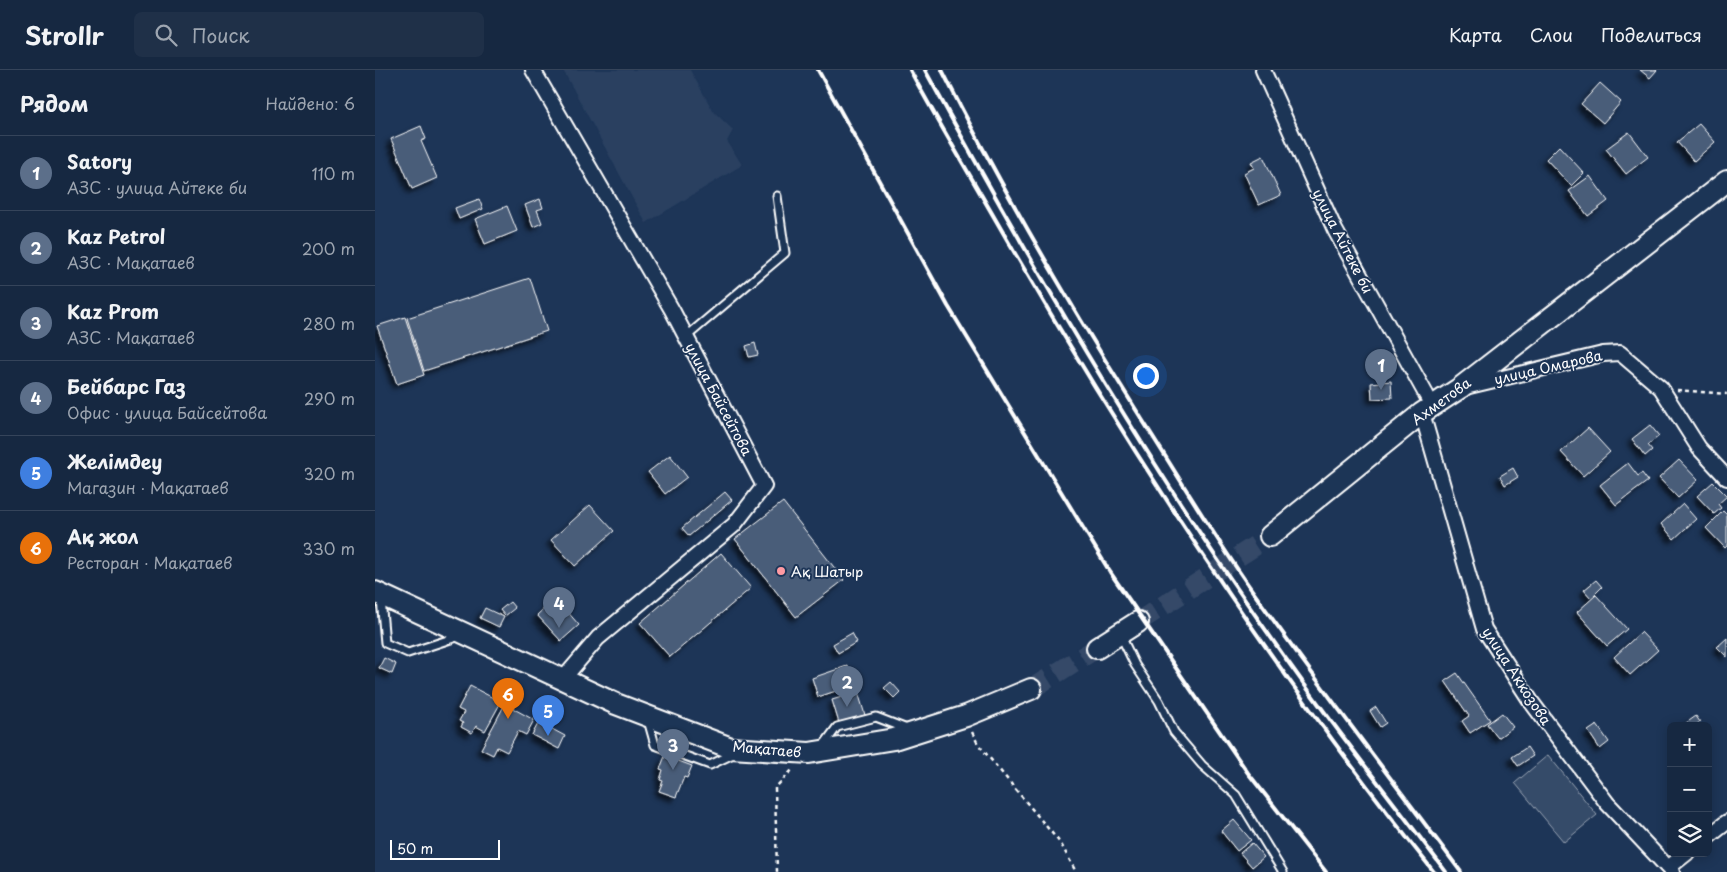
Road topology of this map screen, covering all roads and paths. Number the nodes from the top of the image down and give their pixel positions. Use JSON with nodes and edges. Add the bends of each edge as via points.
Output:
{"nodes":[{"id":1,"x":533,"y":70,"type":"edge"},
{"id":2,"x":1263,"y":70,"type":"edge"},
{"id":3,"x":1727,"y":181,"type":"edge"},
{"id":4,"x":777,"y":196,"type":"dead end"},
{"id":5,"x":686,"y":337,"type":"junction"},
{"id":6,"x":1460,"y":388,"type":"junction"},
{"id":7,"x":1661,"y":388,"type":"junction"},
{"id":8,"x":1727,"y":394,"type":"edge"},
{"id":9,"x":1427,"y":410,"type":"junction"},
{"id":10,"x":1727,"y":478,"type":"edge"},
{"id":11,"x":1270,"y":536,"type":"tunnel mouth"},
{"id":12,"x":378,"y":594,"type":"edge"},
{"id":13,"x":1138,"y":622,"type":"tunnel mouth"},
{"id":14,"x":465,"y":634,"type":"junction"},
{"id":15,"x":1119,"y":634,"type":"junction"},
{"id":16,"x":1097,"y":648,"type":"tunnel mouth"},
{"id":17,"x":563,"y":679,"type":"junction"},
{"id":18,"x":1031,"y":689,"type":"tunnel mouth"},
{"id":19,"x":966,"y":716,"type":"junction"},
{"id":20,"x":814,"y":752,"type":"junction"},
{"id":21,"x":1727,"y":822,"type":"edge"},
{"id":22,"x":1712,"y":834,"type":"edge"},
{"id":23,"x":1683,"y":857,"type":"edge"},
{"id":24,"x":1670,"y":870,"type":"edge"},
{"id":25,"x":777,"y":872,"type":"edge"},
{"id":26,"x":1076,"y":872,"type":"edge"},
{"id":27,"x":1283,"y":872,"type":"edge"}],
"edges":[{"from":1,"to":5,"type":"street","name":"улица Байсейтова"},
{"from":2,"to":9,"type":"street","name":"улица Айтеке би","via":[[1335,230]]},
{"from":3,"to":6,"type":"main road","name":"Ахметова"},
{"from":4,"to":5,"type":"lane","via":[[785,253]]},
{"from":5,"to":17,"type":"street","name":"улица Байсейтова","via":[[764,486],[733,525],[598,638]]},
{"from":6,"to":7,"type":"street","name":"улица Омарова","via":[[1603,354],[1620,353]]},
{"from":6,"to":9,"type":"main road","name":"Ахметова"},
{"from":7,"to":8,"type":"path"},
{"from":7,"to":10,"type":"street","name":"улица Омарова","via":[[1699,448]]},
{"from":9,"to":11,"type":"main road","name":"Ахметова"},
{"from":9,"to":24,"type":"street","name":"улица Аккозова","via":[[1484,629],[1532,704],[1607,803]]},
{"from":12,"to":14,"type":"main road","name":"Мақатаев"},
{"from":12,"to":14,"type":"lane","via":[[385,643],[408,653]]},
{"from":13,"to":15,"type":"main road"},
{"from":14,"to":17,"type":"main road","name":"Мақатаев"},
{"from":15,"to":16,"type":"main road"},
{"from":15,"to":27,"type":"lane","via":[[1174,732],[1202,765],[1236,795]]},
{"from":17,"to":20,"type":"main road","name":"Мақатаев","via":[[731,748]]},
{"from":18,"to":19,"type":"main road","name":"Мақатаев"},
{"from":19,"to":20,"type":"main road","name":"Мақатаев","via":[[894,738]]},
{"from":19,"to":26,"type":"path","via":[[978,744],[1061,844]]},
{"from":20,"to":25,"type":"path","via":[[775,788]]},
{"from":21,"to":22,"type":"street"},
{"from":23,"to":24,"type":"street"}]}
